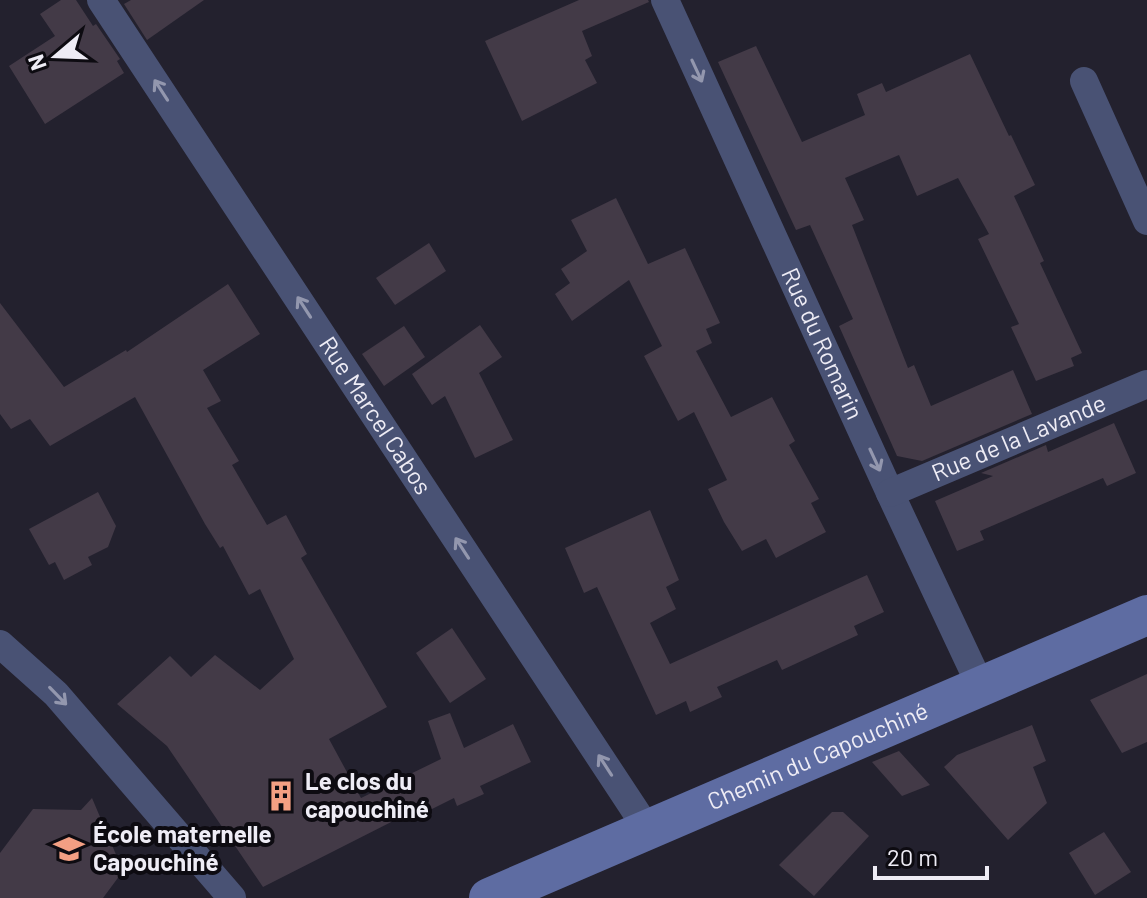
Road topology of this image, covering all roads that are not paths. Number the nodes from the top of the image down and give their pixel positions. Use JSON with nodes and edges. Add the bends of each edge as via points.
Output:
{"nodes":[{"id":1,"x":101,"y":0,"type":"edge"},
{"id":2,"x":665,"y":0,"type":"edge"},
{"id":3,"x":1084,"y":81,"type":"dead end"},
{"id":4,"x":1147,"y":221,"type":"edge"},
{"id":5,"x":1147,"y":384,"type":"edge"},
{"id":6,"x":890,"y":493,"type":"junction"},
{"id":7,"x":1147,"y":615,"type":"edge"},
{"id":8,"x":0,"y":644,"type":"edge"},
{"id":9,"x":981,"y":687,"type":"junction"},
{"id":10,"x":648,"y":830,"type":"junction"},
{"id":11,"x":232,"y":898,"type":"edge"},
{"id":12,"x":489,"y":898,"type":"edge"}],
"edges":[{"from":10,"to":1,"type":"street","name":"Rue Marcel Cabos","one_way":true},
{"from":2,"to":6,"type":"street","name":"Rue du Romarin","one_way":true},
{"from":3,"to":4,"type":"street"},
{"from":5,"to":6,"type":"street","name":"Rue de la Lavande"},
{"from":6,"to":9,"type":"street","name":"Rue du Romarin"},
{"from":7,"to":9,"type":"street","name":"Chemin du Capouchiné"},
{"from":8,"to":11,"type":"street","one_way":true,"via":[[56,694]]},
{"from":9,"to":10,"type":"street","name":"Chemin du Capouchiné"},
{"from":10,"to":12,"type":"street","name":"Chemin du Capouchiné"}]}
